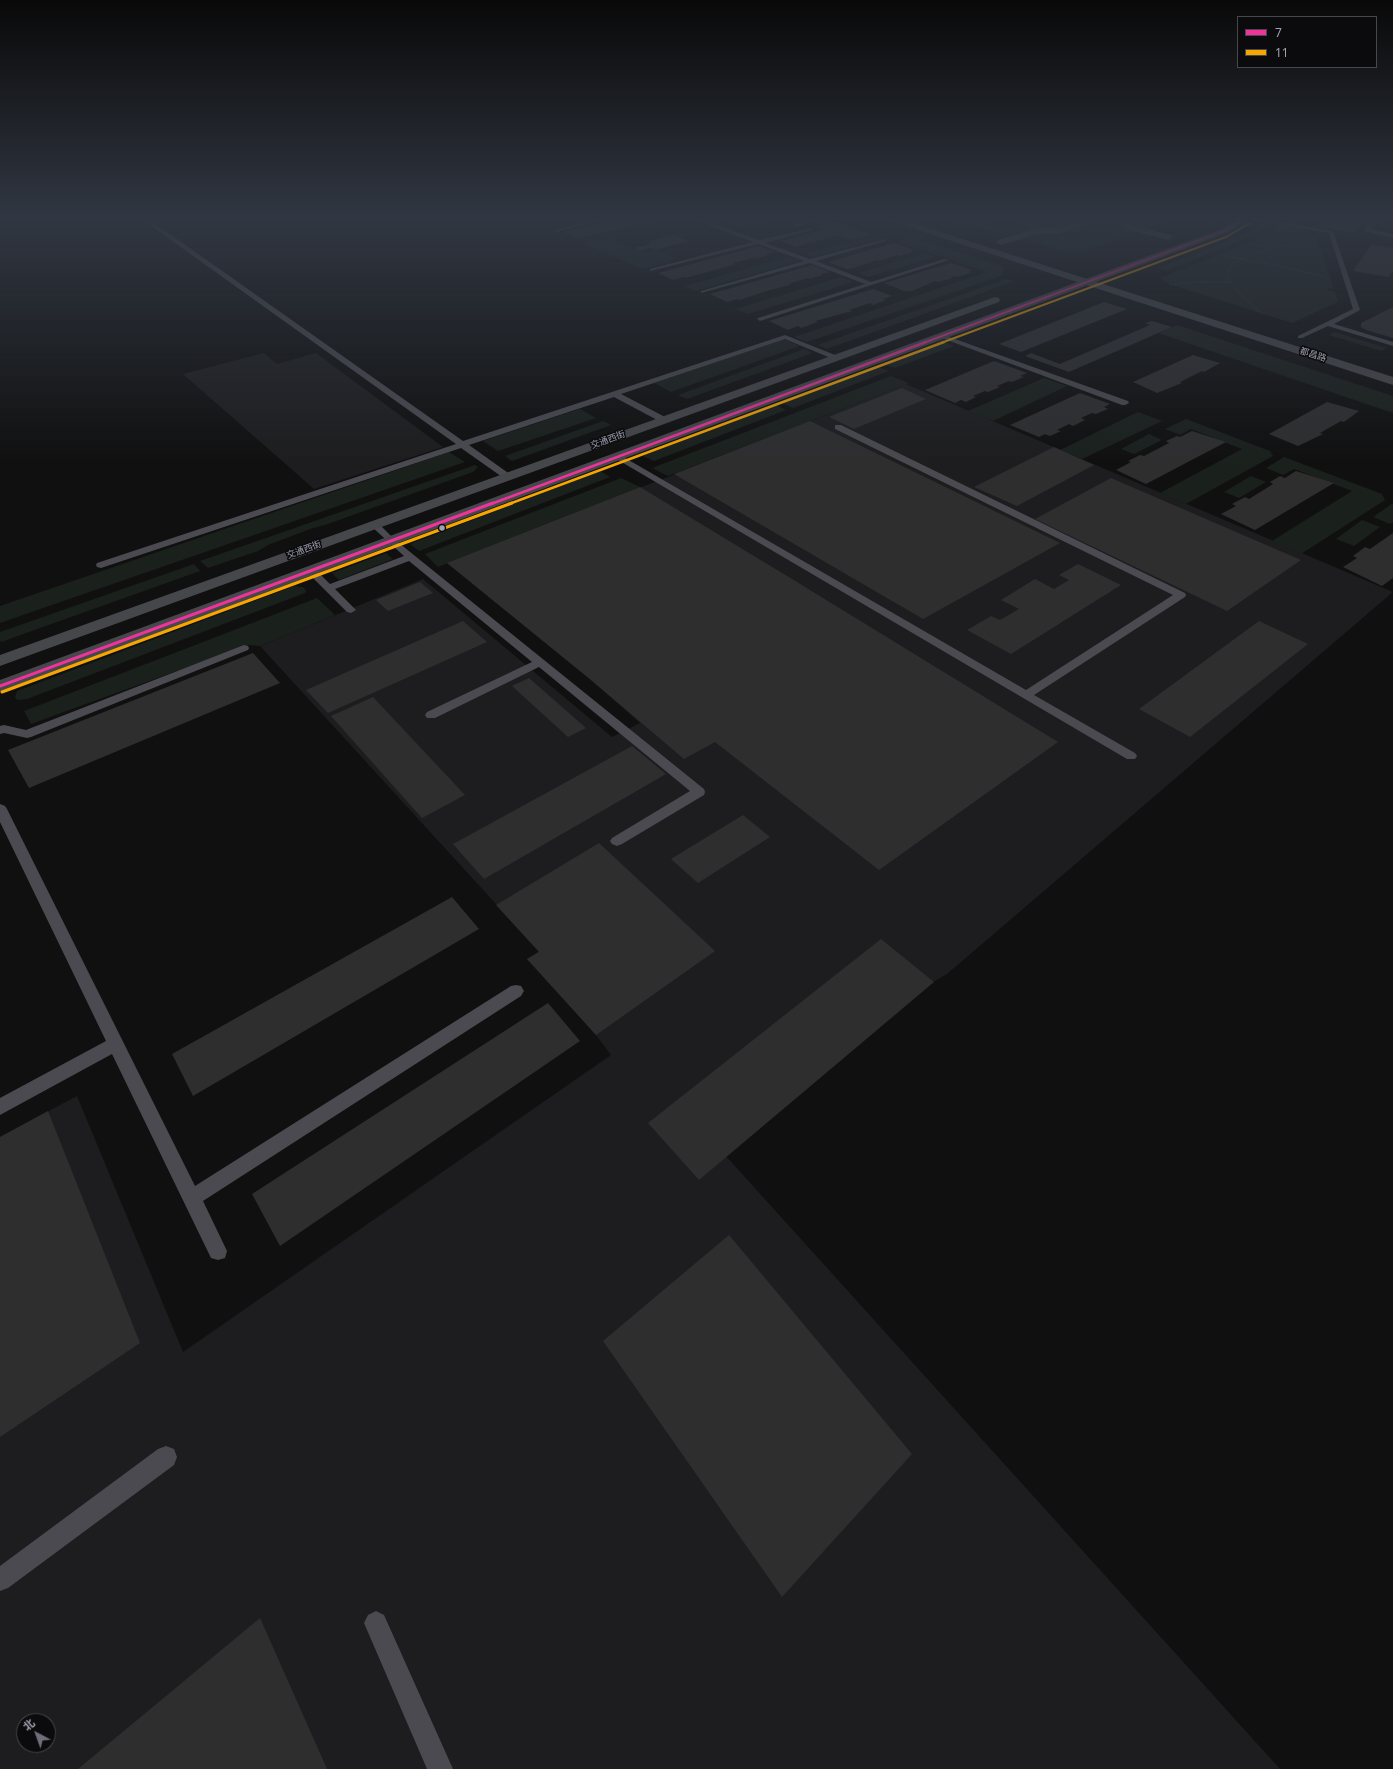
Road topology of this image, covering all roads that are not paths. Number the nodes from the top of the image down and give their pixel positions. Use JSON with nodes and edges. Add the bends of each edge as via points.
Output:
{"nodes":[{"id":1,"x":261,"y":301,"type":"edge"},
{"id":2,"x":818,"y":301,"type":"edge"},
{"id":3,"x":994,"y":301,"type":"edge"},
{"id":4,"x":1023,"y":301,"type":"edge"},
{"id":5,"x":1165,"y":301,"type":"edge"},
{"id":6,"x":1354,"y":301,"type":"edge"},
{"id":7,"x":760,"y":319,"type":"dead end"},
{"id":8,"x":1328,"y":324,"type":"junction"},
{"id":9,"x":941,"y":336,"type":"junction"},
{"id":10,"x":1296,"y":336,"type":"joint"},
{"id":11,"x":1314,"y":341,"type":"dead end"},
{"id":12,"x":1393,"y":344,"type":"edge"},
{"id":13,"x":836,"y":358,"type":"junction"},
{"id":14,"x":1393,"y":381,"type":"edge"},
{"id":15,"x":615,"y":394,"type":"junction"},
{"id":16,"x":1125,"y":403,"type":"dead end"},
{"id":17,"x":664,"y":420,"type":"junction"},
{"id":18,"x":838,"y":427,"type":"dead end"},
{"id":19,"x":462,"y":445,"type":"junction"},
{"id":20,"x":617,"y":457,"type":"junction"},
{"id":21,"x":508,"y":476,"type":"junction"},
{"id":22,"x":374,"y":525,"type":"junction"},
{"id":23,"x":391,"y":541,"type":"junction"},
{"id":24,"x":411,"y":557,"type":"junction"},
{"id":25,"x":102,"y":565,"type":"dead end"},
{"id":26,"x":310,"y":571,"type":"junction"},
{"id":27,"x":329,"y":588,"type":"junction"},
{"id":28,"x":352,"y":610,"type":"dead end"},
{"id":29,"x":244,"y":648,"type":"dead end"},
{"id":30,"x":0,"y":660,"type":"edge"},
{"id":31,"x":540,"y":662,"type":"junction"},
{"id":32,"x":0,"y":686,"type":"edge"},
{"id":33,"x":1027,"y":694,"type":"junction"},
{"id":34,"x":431,"y":715,"type":"dead end"},
{"id":35,"x":0,"y":730,"type":"edge"},
{"id":36,"x":1131,"y":756,"type":"dead end"},
{"id":37,"x":0,"y":809,"type":"edge"},
{"id":38,"x":618,"y":841,"type":"dead end"},
{"id":39,"x":516,"y":991,"type":"dead end"},
{"id":40,"x":116,"y":1044,"type":"junction"},
{"id":41,"x":0,"y":1107,"type":"edge"},
{"id":42,"x":192,"y":1198,"type":"junction"},
{"id":43,"x":218,"y":1251,"type":"dead end"},
{"id":44,"x":166,"y":1457,"type":"dead end"},
{"id":45,"x":0,"y":1580,"type":"edge"},
{"id":46,"x":376,"y":1623,"type":"dead end"},
{"id":47,"x":440,"y":1769,"type":"edge"}],
"edges":[{"from":1,"to":19,"type":"lane"},
{"from":2,"to":7,"type":"lane"},
{"from":3,"to":13,"type":"main road","name":"交通西街"},
{"from":4,"to":9,"type":"main road","name":"交通西街"},
{"from":5,"to":14,"type":"main road","name":"都昌路"},
{"from":6,"to":8,"type":"lane","via":[[1357,310]]},
{"from":8,"to":10,"type":"lane"},
{"from":8,"to":12,"type":"lane"},
{"from":9,"to":16,"type":"lane"},
{"from":9,"to":20,"type":"main road","name":"交通西街"},
{"from":10,"to":11,"type":"main road","name":"都昌路"},
{"from":13,"to":15,"type":"lane","via":[[785,337]]},
{"from":13,"to":17,"type":"main road","name":"交通西街"},
{"from":15,"to":17,"type":"lane"},
{"from":15,"to":19,"type":"lane"},
{"from":17,"to":21,"type":"main road","name":"交通西街"},
{"from":18,"to":33,"type":"lane","via":[[1181,595]]},
{"from":19,"to":21,"type":"lane"},
{"from":19,"to":25,"type":"lane"},
{"from":20,"to":23,"type":"main road","name":"交通西街"},
{"from":20,"to":33,"type":"lane"},
{"from":21,"to":22,"type":"main road","name":"交通西街"},
{"from":22,"to":23,"type":"lane"},
{"from":22,"to":30,"type":"main road","name":"交通西街"},
{"from":23,"to":24,"type":"lane"},
{"from":23,"to":26,"type":"main road","name":"交通西街"},
{"from":24,"to":27,"type":"lane"},
{"from":24,"to":31,"type":"lane"},
{"from":26,"to":27,"type":"lane"},
{"from":26,"to":32,"type":"main road","name":"交通西街"},
{"from":27,"to":28,"type":"lane"},
{"from":29,"to":35,"type":"lane","via":[[27,734]]},
{"from":31,"to":34,"type":"lane"},
{"from":31,"to":38,"type":"lane","via":[[699,792]]},
{"from":33,"to":36,"type":"lane"},
{"from":37,"to":40,"type":"lane"},
{"from":39,"to":42,"type":"lane"},
{"from":40,"to":41,"type":"lane"},
{"from":40,"to":42,"type":"lane"},
{"from":42,"to":43,"type":"lane"},
{"from":44,"to":45,"type":"lane"},
{"from":46,"to":47,"type":"lane"}]}
